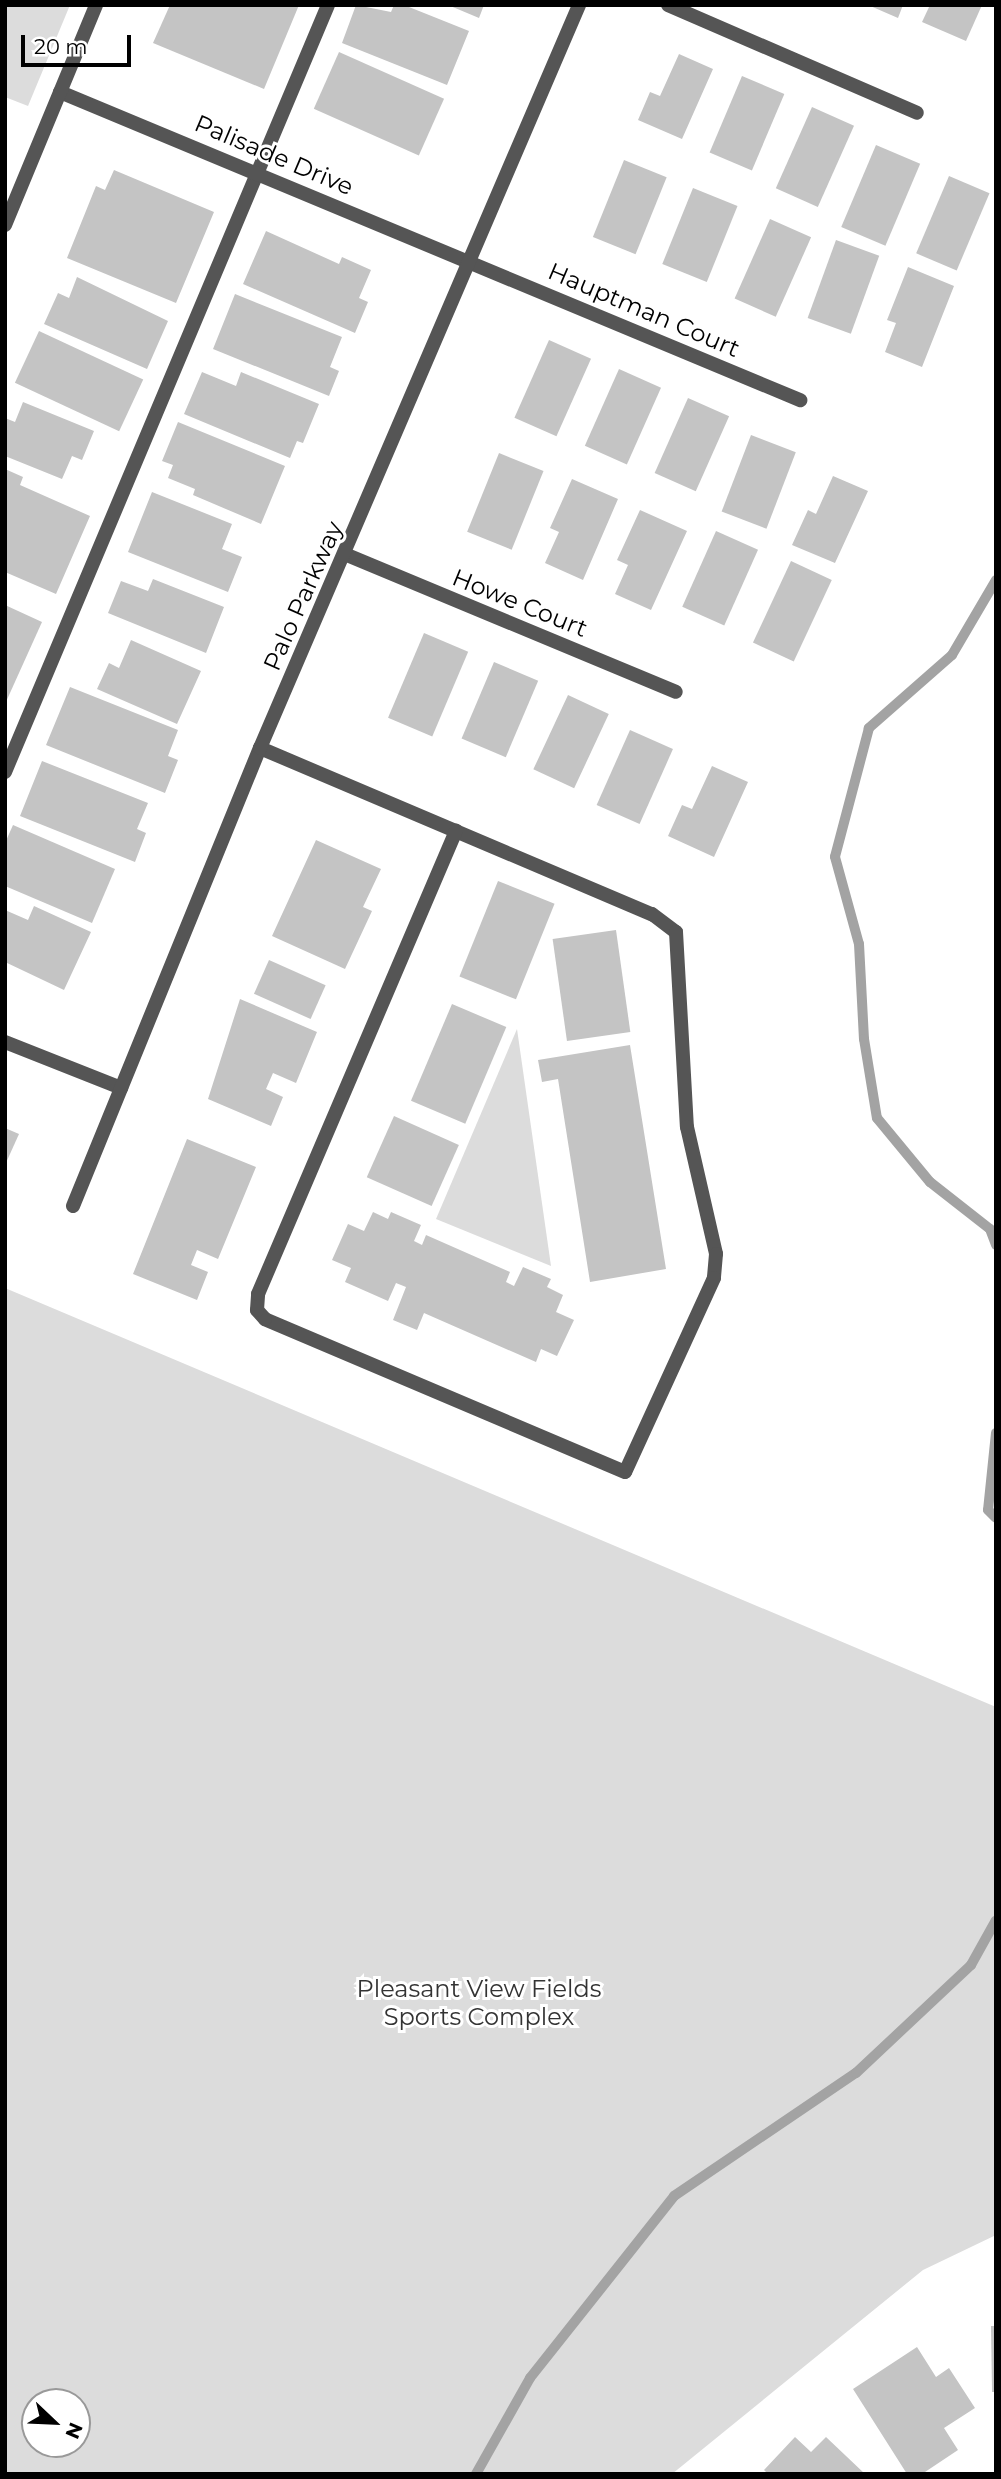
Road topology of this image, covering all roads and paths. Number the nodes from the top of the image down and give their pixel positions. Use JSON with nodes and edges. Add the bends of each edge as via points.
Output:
{"nodes":[{"id":1,"x":96,"y":5,"type":"edge"},
{"id":2,"x":328,"y":5,"type":"edge"},
{"id":3,"x":579,"y":5,"type":"edge"},
{"id":4,"x":668,"y":5,"type":"edge"},
{"id":5,"x":60,"y":92,"type":"junction"},
{"id":6,"x":917,"y":113,"type":"dead end"},
{"id":7,"x":258,"y":173,"type":"junction"},
{"id":8,"x":5,"y":225,"type":"edge"},
{"id":9,"x":470,"y":262,"type":"junction"},
{"id":10,"x":800,"y":400,"type":"dead end"},
{"id":11,"x":346,"y":555,"type":"junction"},
{"id":12,"x":676,"y":692,"type":"dead end"},
{"id":13,"x":260,"y":748,"type":"junction"},
{"id":14,"x":5,"y":772,"type":"edge"},
{"id":15,"x":456,"y":831,"type":"junction"},
{"id":16,"x":5,"y":1042,"type":"edge"},
{"id":17,"x":121,"y":1087,"type":"junction"},
{"id":18,"x":73,"y":1206,"type":"dead end"}],
"edges":[{"from":1,"to":5,"type":"street"},
{"from":2,"to":7,"type":"street"},
{"from":3,"to":9,"type":"street","name":"Palo Parkway"},
{"from":4,"to":6,"type":"street"},
{"from":5,"to":7,"type":"street","name":"Palisade Drive"},
{"from":5,"to":8,"type":"street"},
{"from":7,"to":9,"type":"street","name":"Palisade Drive"},
{"from":7,"to":14,"type":"street"},
{"from":9,"to":10,"type":"street","name":"Hauptman Court"},
{"from":9,"to":11,"type":"street","name":"Palo Parkway"},
{"from":11,"to":12,"type":"street","name":"Howe Court"},
{"from":11,"to":13,"type":"street","name":"Palo Parkway"},
{"from":13,"to":15,"type":"street"},
{"from":13,"to":17,"type":"street","name":"Palo Parkway"},
{"from":15,"to":15,"type":"street","via":[[652,914],[676,932],[679,943],[683,1089],[716,1254],[714,1278],[625,1472],[265,1319],[257,1310],[258,1294]]},
{"from":16,"to":17,"type":"street"},
{"from":17,"to":18,"type":"street","name":"Palo Parkway"}]}
